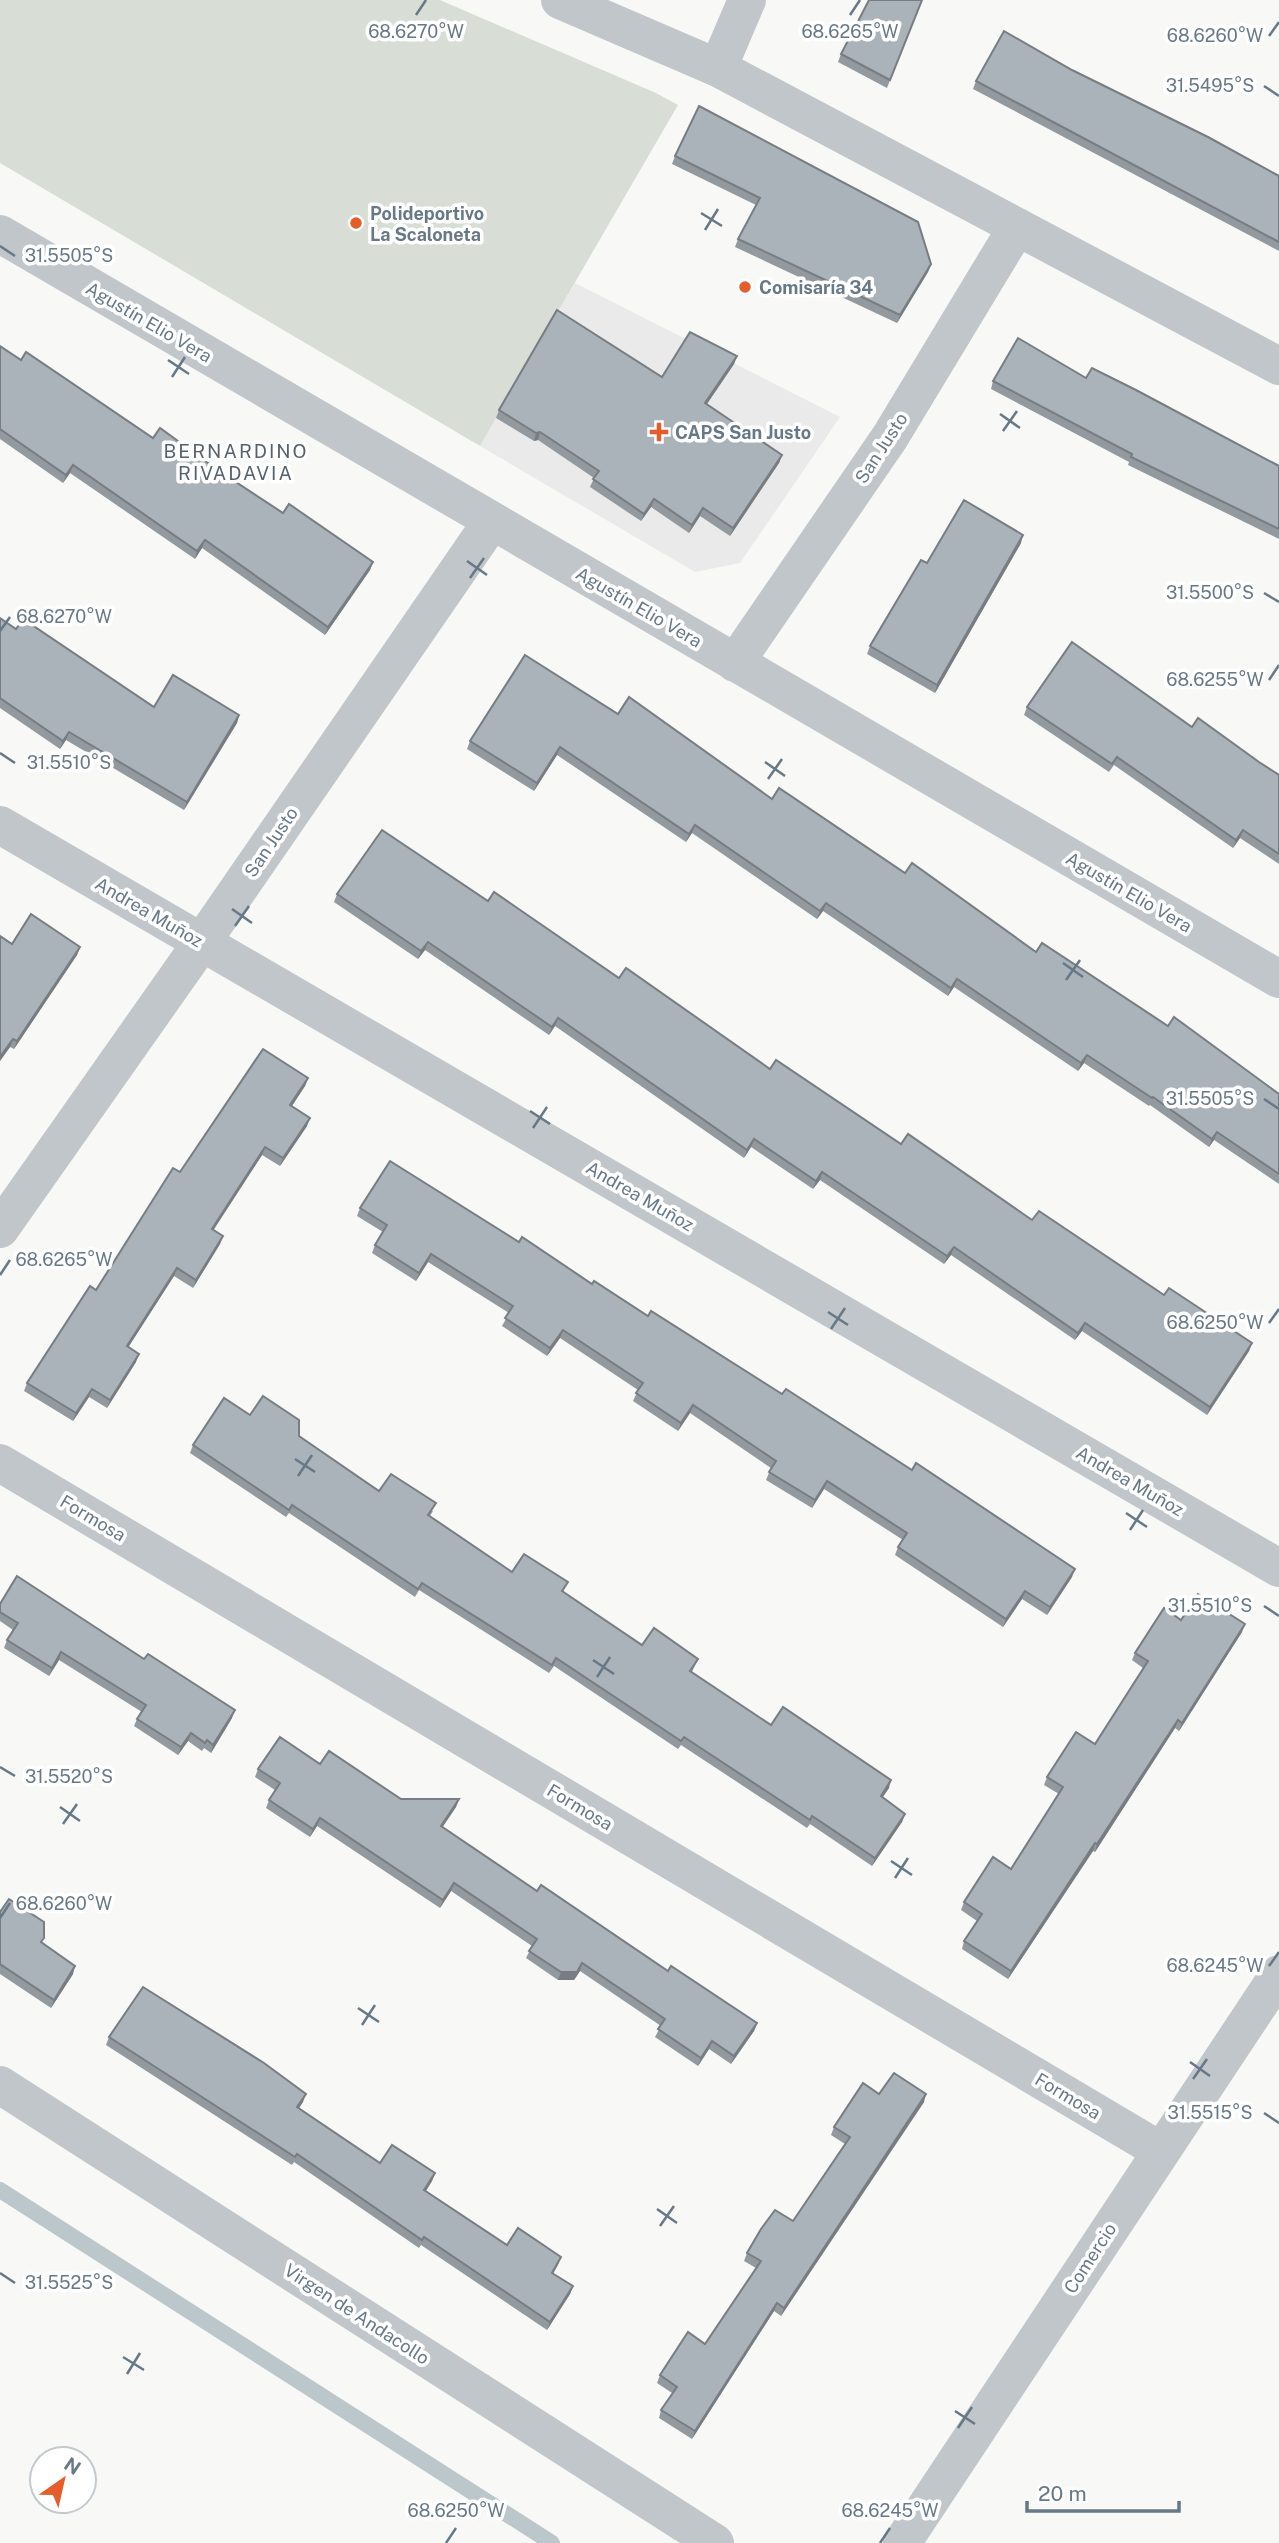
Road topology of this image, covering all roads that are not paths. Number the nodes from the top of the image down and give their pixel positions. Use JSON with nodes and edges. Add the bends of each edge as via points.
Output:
{"nodes":[{"id":1,"x":560,"y":0,"type":"edge"},
{"id":2,"x":747,"y":0,"type":"edge"},
{"id":3,"x":718,"y":68,"type":"junction"},
{"id":4,"x":1017,"y":227,"type":"junction"},
{"id":5,"x":0,"y":234,"type":"edge"},
{"id":6,"x":1279,"y":366,"type":"edge"},
{"id":7,"x":492,"y":521,"type":"junction"},
{"id":8,"x":735,"y":663,"type":"junction"},
{"id":9,"x":0,"y":825,"type":"edge"},
{"id":10,"x":202,"y":942,"type":"junction"},
{"id":11,"x":1279,"y":979,"type":"edge"},
{"id":12,"x":0,"y":1229,"type":"edge"},
{"id":13,"x":0,"y":1463,"type":"edge"},
{"id":14,"x":1279,"y":1568,"type":"edge"},
{"id":15,"x":1279,"y":1974,"type":"edge"},
{"id":16,"x":0,"y":2085,"type":"edge"},
{"id":17,"x":1161,"y":2151,"type":"junction"},
{"id":18,"x":715,"y":2543,"type":"edge"},
{"id":19,"x":902,"y":2543,"type":"edge"}],
"edges":[{"from":1,"to":3,"type":"street"},
{"from":2,"to":3,"type":"street"},
{"from":3,"to":4,"type":"street"},
{"from":4,"to":6,"type":"street"},
{"from":4,"to":8,"type":"street","name":"San Justo","via":[[890,437]]},
{"from":5,"to":7,"type":"street","name":"Agustín Elio Vera"},
{"from":7,"to":8,"type":"street","name":"Agustín Elio Vera"},
{"from":7,"to":10,"type":"street","name":"San Justo"},
{"from":8,"to":11,"type":"street","name":"Agustín Elio Vera"},
{"from":9,"to":10,"type":"street","name":"Andrea Muñoz"},
{"from":10,"to":12,"type":"street","name":"San Justo"},
{"from":10,"to":14,"type":"street","name":"Andrea Muñoz"},
{"from":13,"to":17,"type":"street","name":"Formosa"},
{"from":15,"to":17,"type":"street","name":"Comercio"},
{"from":16,"to":18,"type":"street","name":"Virgen de Andacollo"},
{"from":17,"to":19,"type":"street","name":"Comercio"}]}
